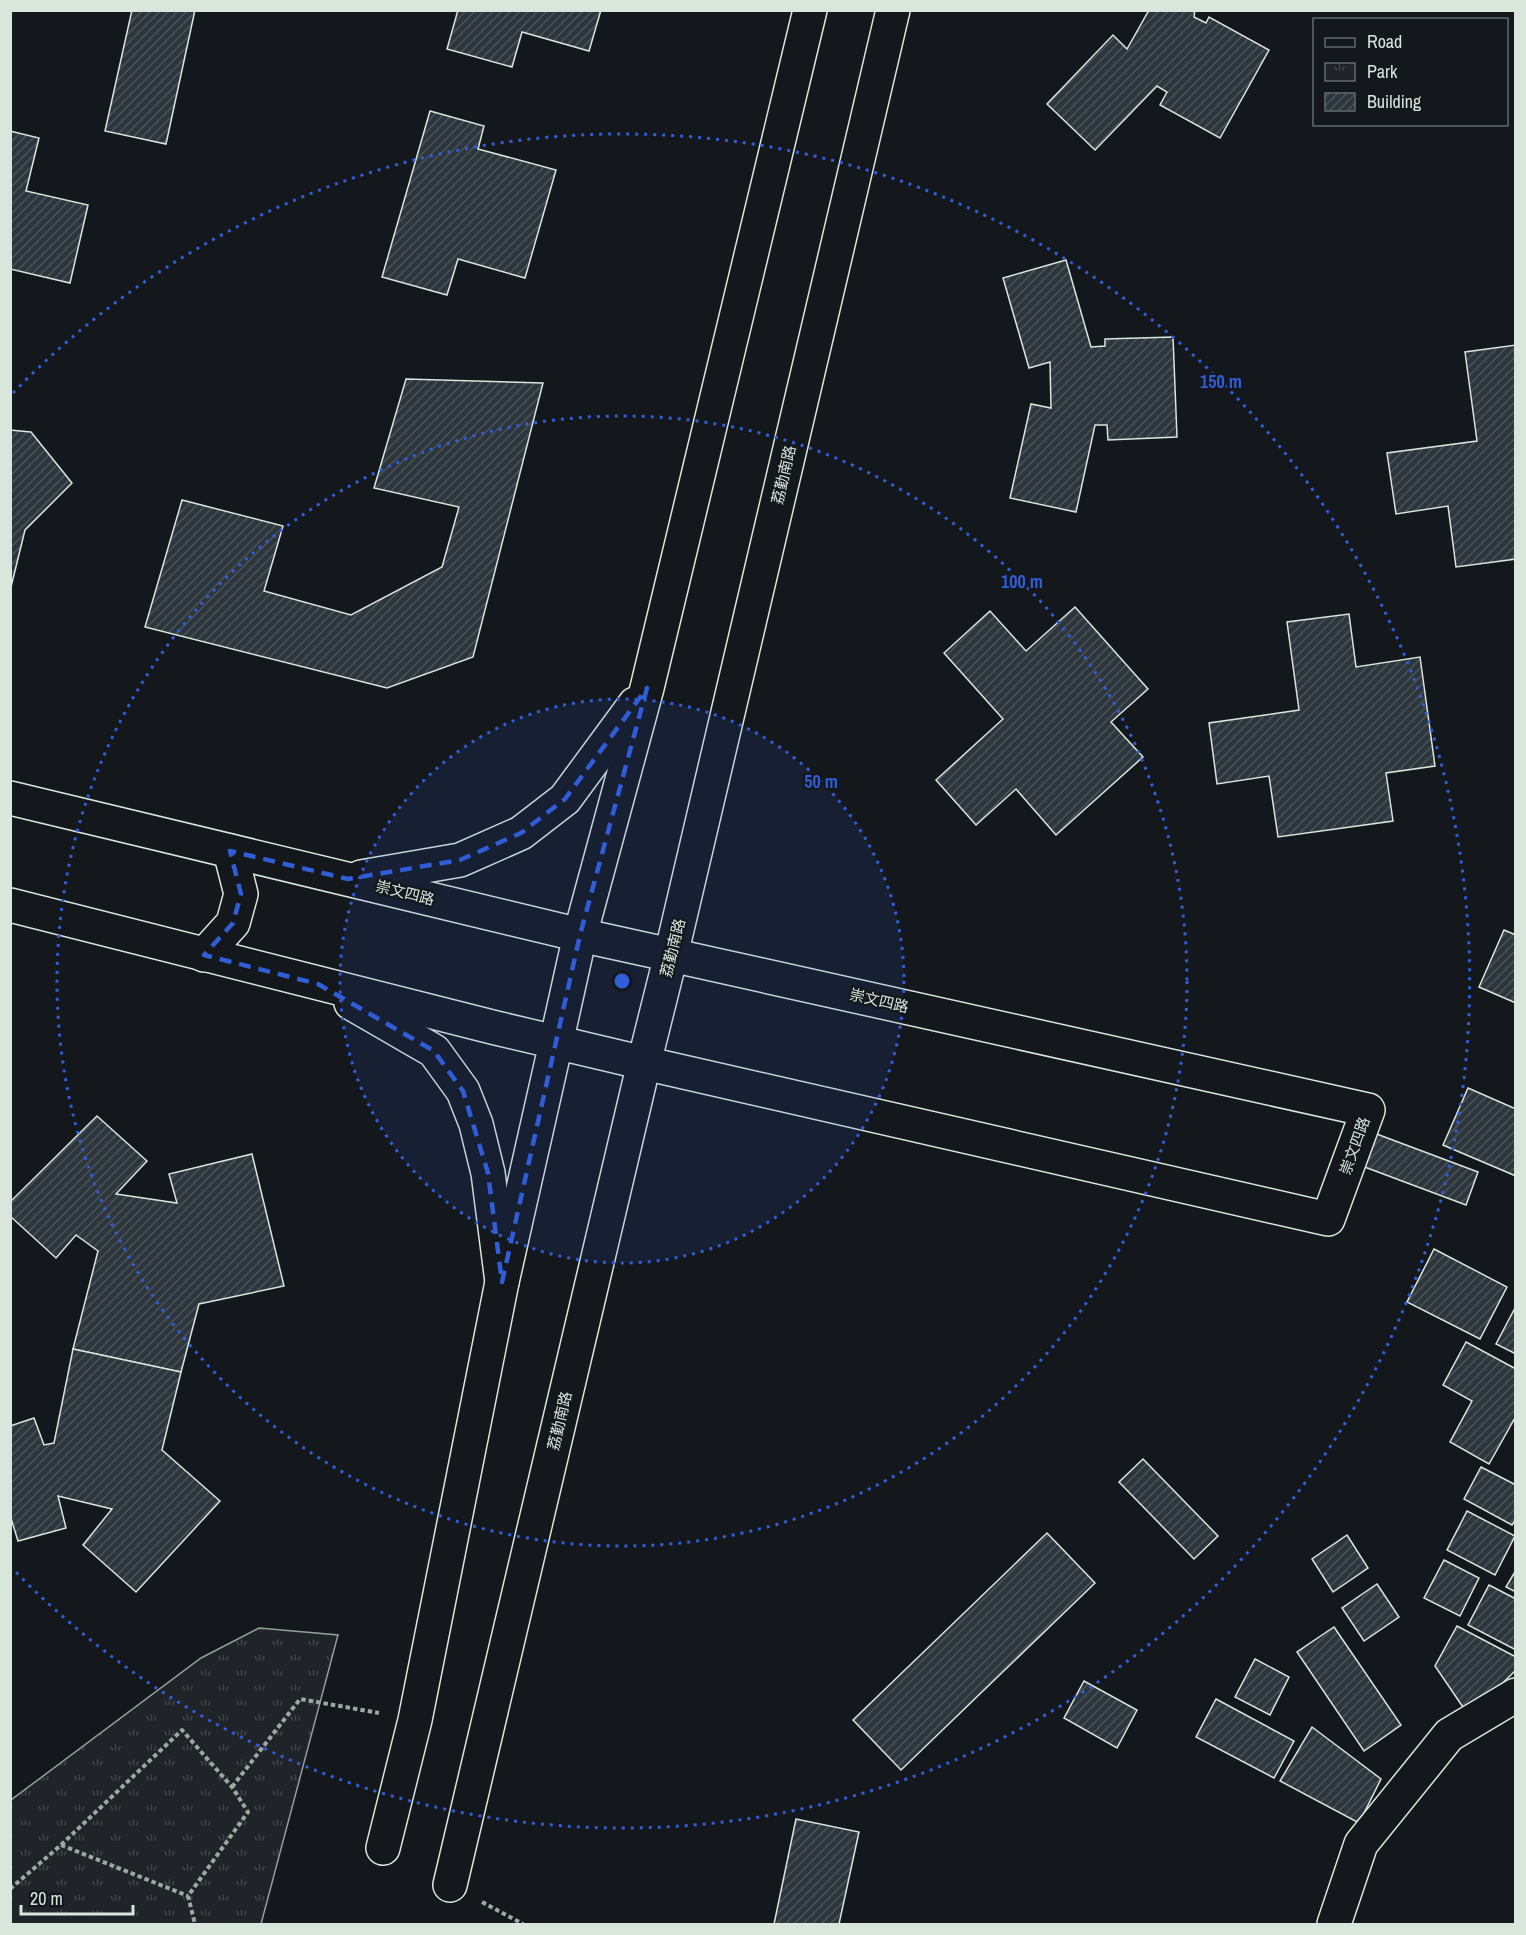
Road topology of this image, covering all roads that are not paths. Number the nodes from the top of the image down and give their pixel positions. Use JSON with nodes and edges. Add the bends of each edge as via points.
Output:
{"nodes":[{"id":1,"x":810,"y":10,"type":"edge"},
{"id":2,"x":893,"y":10,"type":"edge"},
{"id":3,"x":647,"y":688,"type":"junction"},
{"id":4,"x":10,"y":798,"type":"edge"},
{"id":5,"x":230,"y":850,"type":"junction"},
{"id":6,"x":348,"y":879,"type":"junction"},
{"id":7,"x":10,"y":905,"type":"edge"},
{"id":8,"x":580,"y":935,"type":"junction"},
{"id":9,"x":204,"y":955,"type":"junction"},
{"id":10,"x":671,"y":955,"type":"junction"},
{"id":11,"x":318,"y":984,"type":"junction"},
{"id":12,"x":556,"y":1043,"type":"junction"},
{"id":13,"x":644,"y":1063,"type":"junction"},
{"id":14,"x":502,"y":1282,"type":"junction"},
{"id":15,"x":1515,"y":1695,"type":"edge"},
{"id":16,"x":383,"y":1848,"type":"dead end"},
{"id":17,"x":450,"y":1885,"type":"dead end"},
{"id":18,"x":1334,"y":1924,"type":"edge"}],
"edges":[{"from":1,"to":3,"type":"main road"},
{"from":2,"to":10,"type":"main road","name":"荔勤南路"},
{"from":3,"to":6,"type":"main road","via":[[565,799],[521,833],[460,860]]},
{"from":3,"to":8,"type":"main road"},
{"from":4,"to":5,"type":"main road","name":"崇文四路"},
{"from":5,"to":6,"type":"main road","name":"崇文四路"},
{"from":5,"to":9,"type":"main road","via":[[241,894],[233,923]]},
{"from":6,"to":8,"type":"main road","name":"崇文四路"},
{"from":7,"to":9,"type":"main road","name":"崇文四路"},
{"from":8,"to":10,"type":"main road","name":"崇文四路"},
{"from":8,"to":12,"type":"main road"},
{"from":9,"to":11,"type":"main road","name":"崇文四路"},
{"from":10,"to":13,"type":"main road","name":"荔勤南路"},
{"from":10,"to":13,"type":"main road","name":"崇文四路","via":[[1368,1110],[1328,1219]]},
{"from":11,"to":12,"type":"main road","name":"崇文四路"},
{"from":11,"to":14,"type":"main road","via":[[434,1051],[463,1091],[488,1173]]},
{"from":12,"to":13,"type":"main road","name":"崇文四路"},
{"from":12,"to":14,"type":"main road"},
{"from":13,"to":17,"type":"main road","name":"荔勤南路"},
{"from":14,"to":16,"type":"main road","via":[[415,1720]]},
{"from":15,"to":18,"type":"main road","via":[[1449,1735],[1361,1844]]}]}
